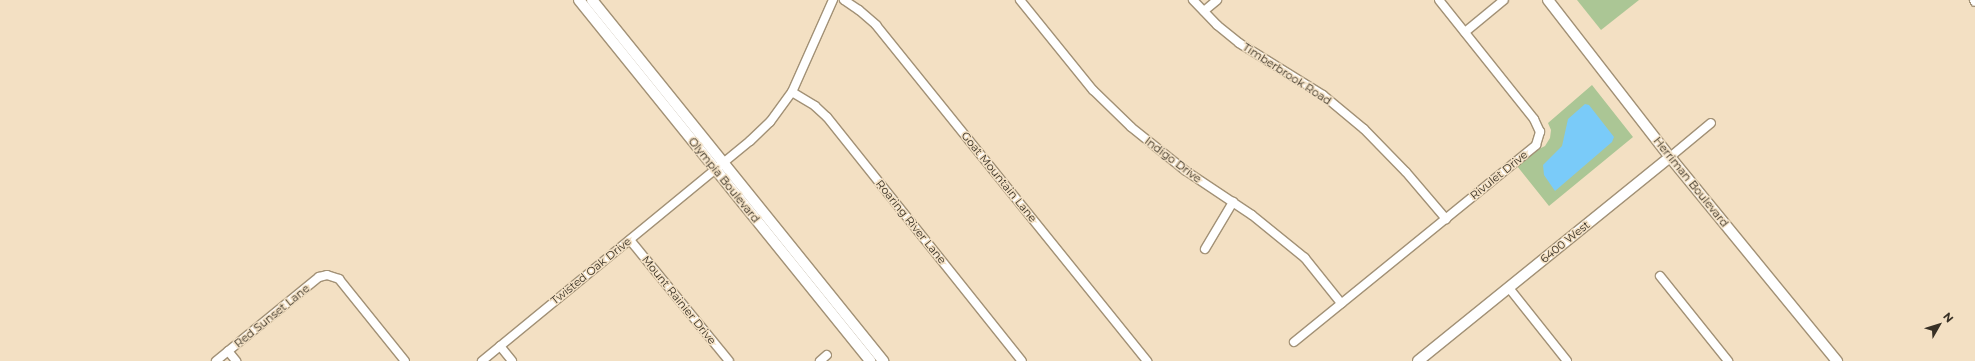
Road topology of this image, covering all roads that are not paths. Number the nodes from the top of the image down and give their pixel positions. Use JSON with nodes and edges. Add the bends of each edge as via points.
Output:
{"nodes":[{"id":1,"x":579,"y":0,"type":"edge"},
{"id":2,"x":592,"y":0,"type":"edge"},
{"id":3,"x":833,"y":0,"type":"edge"},
{"id":4,"x":844,"y":0,"type":"edge"},
{"id":5,"x":1020,"y":0,"type":"edge"},
{"id":6,"x":1193,"y":0,"type":"edge"},
{"id":7,"x":1217,"y":0,"type":"edge"},
{"id":8,"x":1439,"y":0,"type":"edge"},
{"id":9,"x":1504,"y":0,"type":"edge"},
{"id":10,"x":1548,"y":0,"type":"edge"},
{"id":11,"x":1204,"y":11,"type":"junction"},
{"id":12,"x":1465,"y":32,"type":"junction"},
{"id":13,"x":792,"y":92,"type":"junction"},
{"id":14,"x":1711,"y":123,"type":"dead end"},
{"id":15,"x":1670,"y":156,"type":"junction"},
{"id":16,"x":719,"y":166,"type":"junction"},
{"id":17,"x":1233,"y":202,"type":"junction"},
{"id":18,"x":1446,"y":219,"type":"junction"},
{"id":19,"x":630,"y":240,"type":"junction"},
{"id":20,"x":1205,"y":249,"type":"dead end"},
{"id":21,"x":1660,"y":276,"type":"dead end"},
{"id":22,"x":1509,"y":288,"type":"junction"},
{"id":23,"x":1341,"y":303,"type":"junction"},
{"id":24,"x":1294,"y":342,"type":"dead end"},
{"id":25,"x":500,"y":346,"type":"junction"},
{"id":26,"x":228,"y":352,"type":"junction"},
{"id":27,"x":827,"y":355,"type":"dead end"},
{"id":28,"x":216,"y":361,"type":"edge"},
{"id":29,"x":236,"y":361,"type":"edge"},
{"id":30,"x":405,"y":361,"type":"edge"},
{"id":31,"x":482,"y":361,"type":"edge"},
{"id":32,"x":512,"y":361,"type":"edge"},
{"id":33,"x":729,"y":361,"type":"edge"},
{"id":34,"x":820,"y":361,"type":"edge"},
{"id":35,"x":870,"y":361,"type":"edge"},
{"id":36,"x":883,"y":361,"type":"edge"},
{"id":37,"x":1022,"y":361,"type":"edge"},
{"id":38,"x":1147,"y":361,"type":"edge"},
{"id":39,"x":1418,"y":361,"type":"edge"},
{"id":40,"x":1567,"y":361,"type":"edge"},
{"id":41,"x":1728,"y":361,"type":"edge"},
{"id":42,"x":1837,"y":361,"type":"edge"}],
"edges":[{"from":1,"to":16,"type":"street","name":"Olympia Boulevard"},
{"from":2,"to":16,"type":"street","name":"Olympia Boulevard"},
{"from":3,"to":13,"type":"street","name":"Twisted Oak Drive"},
{"from":4,"to":38,"type":"street","name":"Goat Mountain Lane","via":[[879,29]]},
{"from":5,"to":17,"type":"street","name":"Indigo Drive","via":[[1094,90],[1131,127],[1186,171]]},
{"from":6,"to":11,"type":"street","name":"Timberbrook Road"},
{"from":7,"to":11,"type":"street"},
{"from":8,"to":12,"type":"street","name":"Rivulet Drive"},
{"from":9,"to":12,"type":"street"},
{"from":10,"to":15,"type":"street","name":"Herriman Boulevard"},
{"from":11,"to":18,"type":"street","name":"Timberbrook Road","via":[[1239,43],[1323,95],[1364,129],[1406,172]]},
{"from":12,"to":18,"type":"street","name":"Rivulet Drive","via":[[1534,119],[1540,132],[1536,145]]},
{"from":13,"to":16,"type":"street","name":"Twisted Oak Drive","via":[[770,122]]},
{"from":13,"to":37,"type":"street","name":"Roaring River Lane","via":[[815,106],[826,117]]},
{"from":14,"to":15,"type":"street","name":"6400 West"},
{"from":15,"to":22,"type":"street","name":"6400 West"},
{"from":15,"to":42,"type":"street","name":"Herriman Boulevard"},
{"from":16,"to":19,"type":"street","name":"Twisted Oak Drive"},
{"from":16,"to":35,"type":"street","name":"Olympia Boulevard"},
{"from":16,"to":36,"type":"street","name":"Olympia Boulevard"},
{"from":17,"to":20,"type":"street"},
{"from":17,"to":23,"type":"street","name":"Indigo Drive","via":[[1305,258]]},
{"from":18,"to":23,"type":"street","name":"Rivulet Drive"},
{"from":19,"to":25,"type":"street","name":"Twisted Oak Drive"},
{"from":19,"to":33,"type":"street","name":"Mount Rainier Drive"},
{"from":21,"to":41,"type":"street"},
{"from":22,"to":39,"type":"street","name":"6400 West"},
{"from":22,"to":40,"type":"street"},
{"from":23,"to":24,"type":"street","name":"Rivulet Drive"},
{"from":25,"to":31,"type":"street","name":"Twisted Oak Drive"},
{"from":25,"to":32,"type":"street"},
{"from":26,"to":28,"type":"street","name":"Red Sunset Lane"},
{"from":26,"to":29,"type":"street"},
{"from":26,"to":30,"type":"street","name":"Red Sunset Lane","via":[[319,277],[331,275],[339,279]]},
{"from":27,"to":34,"type":"street"}]}
